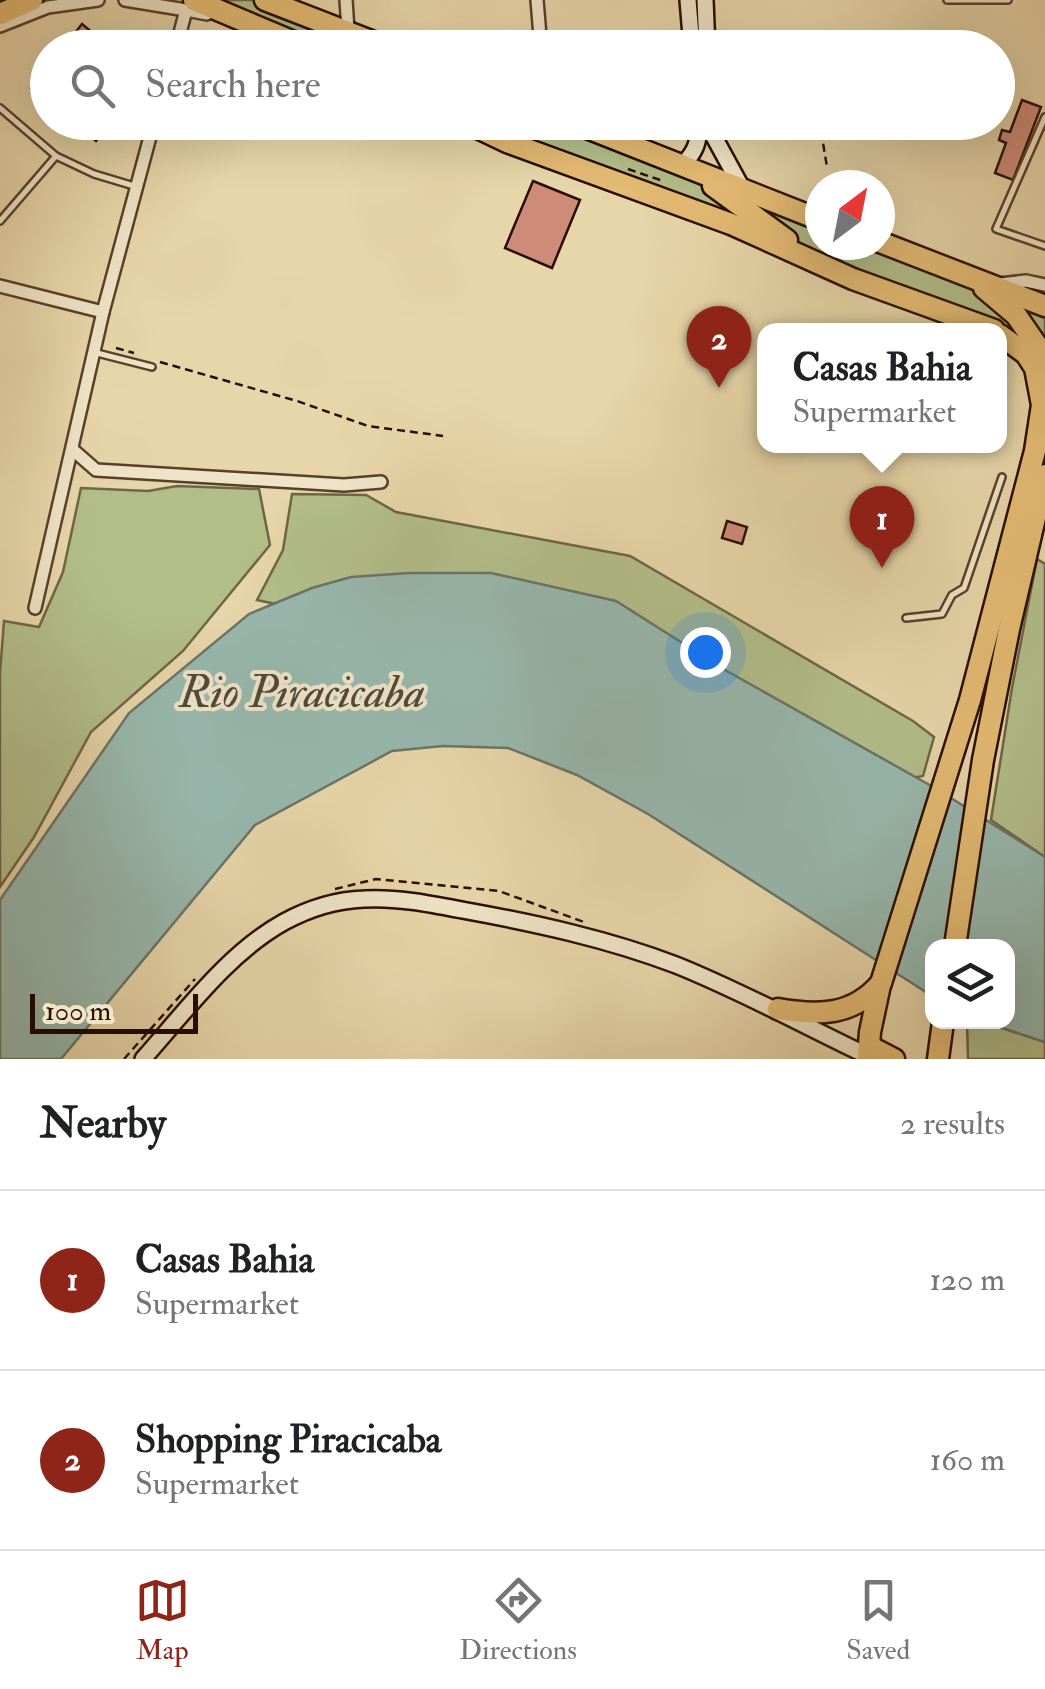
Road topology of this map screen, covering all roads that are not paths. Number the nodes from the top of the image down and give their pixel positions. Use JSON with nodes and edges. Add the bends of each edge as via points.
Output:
{"nodes":[{"id":1,"x":32,"y":0,"type":"edge"},
{"id":2,"x":98,"y":0,"type":"edge"},
{"id":3,"x":126,"y":0,"type":"edge"},
{"id":4,"x":265,"y":0,"type":"edge"},
{"id":5,"x":346,"y":0,"type":"edge"},
{"id":6,"x":536,"y":0,"type":"edge"},
{"id":7,"x":688,"y":0,"type":"edge"},
{"id":8,"x":705,"y":0,"type":"edge"},
{"id":9,"x":947,"y":0,"type":"edge"},
{"id":10,"x":1008,"y":0,"type":"edge"},
{"id":11,"x":190,"y":5,"type":"edge"},
{"id":12,"x":0,"y":14,"type":"edge"},
{"id":13,"x":0,"y":26,"type":"edge"},
{"id":14,"x":182,"y":30,"type":"edge"},
{"id":15,"x":269,"y":30,"type":"edge"},
{"id":16,"x":348,"y":30,"type":"joint"},
{"id":17,"x":540,"y":30,"type":"edge"},
{"id":18,"x":690,"y":30,"type":"edge"},
{"id":19,"x":706,"y":30,"type":"edge"},
{"id":20,"x":0,"y":108,"type":"edge"},
{"id":21,"x":1045,"y":117,"type":"edge"},
{"id":22,"x":30,"y":134,"type":"edge"},
{"id":23,"x":37,"y":140,"type":"edge"},
{"id":24,"x":149,"y":140,"type":"edge"},
{"id":25,"x":526,"y":140,"type":"edge"},
{"id":26,"x":614,"y":140,"type":"edge"},
{"id":27,"x":697,"y":140,"type":"edge"},
{"id":28,"x":701,"y":140,"type":"edge"},
{"id":29,"x":716,"y":140,"type":"edge"},
{"id":30,"x":56,"y":156,"type":"junction"},
{"id":31,"x":681,"y":167,"type":"junction"},
{"id":32,"x":706,"y":176,"type":"junction"},
{"id":33,"x":135,"y":186,"type":"junction"},
{"id":34,"x":743,"y":190,"type":"junction"},
{"id":35,"x":805,"y":214,"type":"edge"},
{"id":36,"x":0,"y":221,"type":"edge"},
{"id":37,"x":1045,"y":246,"type":"edge"},
{"id":38,"x":895,"y":248,"type":"edge"},
{"id":39,"x":820,"y":264,"type":"junction"},
{"id":40,"x":971,"y":277,"type":"junction"},
{"id":41,"x":993,"y":285,"type":"junction"},
{"id":42,"x":1045,"y":285,"type":"edge"},
{"id":43,"x":1,"y":289,"type":"edge"},
{"id":44,"x":1045,"y":306,"type":"edge"},
{"id":45,"x":102,"y":312,"type":"junction"},
{"id":46,"x":972,"y":323,"type":"edge"},
{"id":47,"x":1007,"y":337,"type":"edge"},
{"id":48,"x":1007,"y":340,"type":"edge"},
{"id":49,"x":95,"y":353,"type":"junction"},
{"id":50,"x":1044,"y":353,"type":"edge"},
{"id":51,"x":154,"y":364,"type":"road end"},
{"id":52,"x":72,"y":450,"type":"junction"},
{"id":53,"x":1045,"y":476,"type":"edge"},
{"id":54,"x":1002,"y":477,"type":"dead end"},
{"id":55,"x":381,"y":482,"type":"dead end"},
{"id":56,"x":36,"y":608,"type":"dead end"},
{"id":57,"x":906,"y":618,"type":"dead end"},
{"id":58,"x":956,"y":939,"type":"edge"},
{"id":59,"x":881,"y":983,"type":"junction"},
{"id":60,"x":773,"y":1009,"type":"junction"},
{"id":61,"x":868,"y":1054,"type":"edge"},
{"id":62,"x":142,"y":1059,"type":"edge"},
{"id":63,"x":894,"y":1059,"type":"edge"}],
"edges":[{"from":1,"to":12,"type":"highway"},
{"from":2,"to":13,"type":"street","via":[[48,7]]},
{"from":3,"to":11,"type":"street"},
{"from":4,"to":16,"type":"highway"},
{"from":5,"to":16,"type":"street"},
{"from":6,"to":17,"type":"street"},
{"from":7,"to":18,"type":"main road"},
{"from":8,"to":19,"type":"main road"},
{"from":9,"to":10,"type":"lane"},
{"from":11,"to":14,"type":"street"},
{"from":11,"to":15,"type":"highway"},
{"from":20,"to":22,"type":"lane"},
{"from":21,"to":37,"type":"lane","via":[[996,228]]},
{"from":23,"to":30,"type":"lane"},
{"from":24,"to":33,"type":"street"},
{"from":25,"to":39,"type":"highway"},
{"from":26,"to":31,"type":"highway"},
{"from":27,"to":31,"type":"main road"},
{"from":28,"to":32,"type":"main road"},
{"from":29,"to":34,"type":"main road"},
{"from":30,"to":33,"type":"lane"},
{"from":30,"to":36,"type":"lane"},
{"from":31,"to":32,"type":"highway"},
{"from":32,"to":34,"type":"highway"},
{"from":32,"to":39,"type":"highway"},
{"from":33,"to":45,"type":"street"},
{"from":34,"to":35,"type":"highway"},
{"from":38,"to":40,"type":"highway"},
{"from":39,"to":46,"type":"highway"},
{"from":40,"to":41,"type":"highway"},
{"from":40,"to":50,"type":"highway","via":[[1016,315]]},
{"from":41,"to":42,"type":"street"},
{"from":41,"to":44,"type":"highway"},
{"from":43,"to":45,"type":"street"},
{"from":45,"to":49,"type":"street"},
{"from":47,"to":50,"type":"highway"},
{"from":48,"to":59,"type":"highway","via":[[1026,354],[1042,391],[1035,451],[954,755]]},
{"from":49,"to":51,"type":"lane"},
{"from":49,"to":52,"type":"street"},
{"from":52,"to":55,"type":"street","via":[[96,470]]},
{"from":52,"to":56,"type":"street"},
{"from":53,"to":58,"type":"highway","via":[[1008,628]]},
{"from":54,"to":57,"type":"lane","via":[[964,588],[942,614]]},
{"from":59,"to":60,"type":"highway","via":[[846,1010]]},
{"from":59,"to":61,"type":"highway"},
{"from":60,"to":61,"type":"main road"},
{"from":60,"to":62,"type":"main road","via":[[624,947],[486,914],[365,899],[310,910],[259,939]]},
{"from":61,"to":63,"type":"highway"}]}
